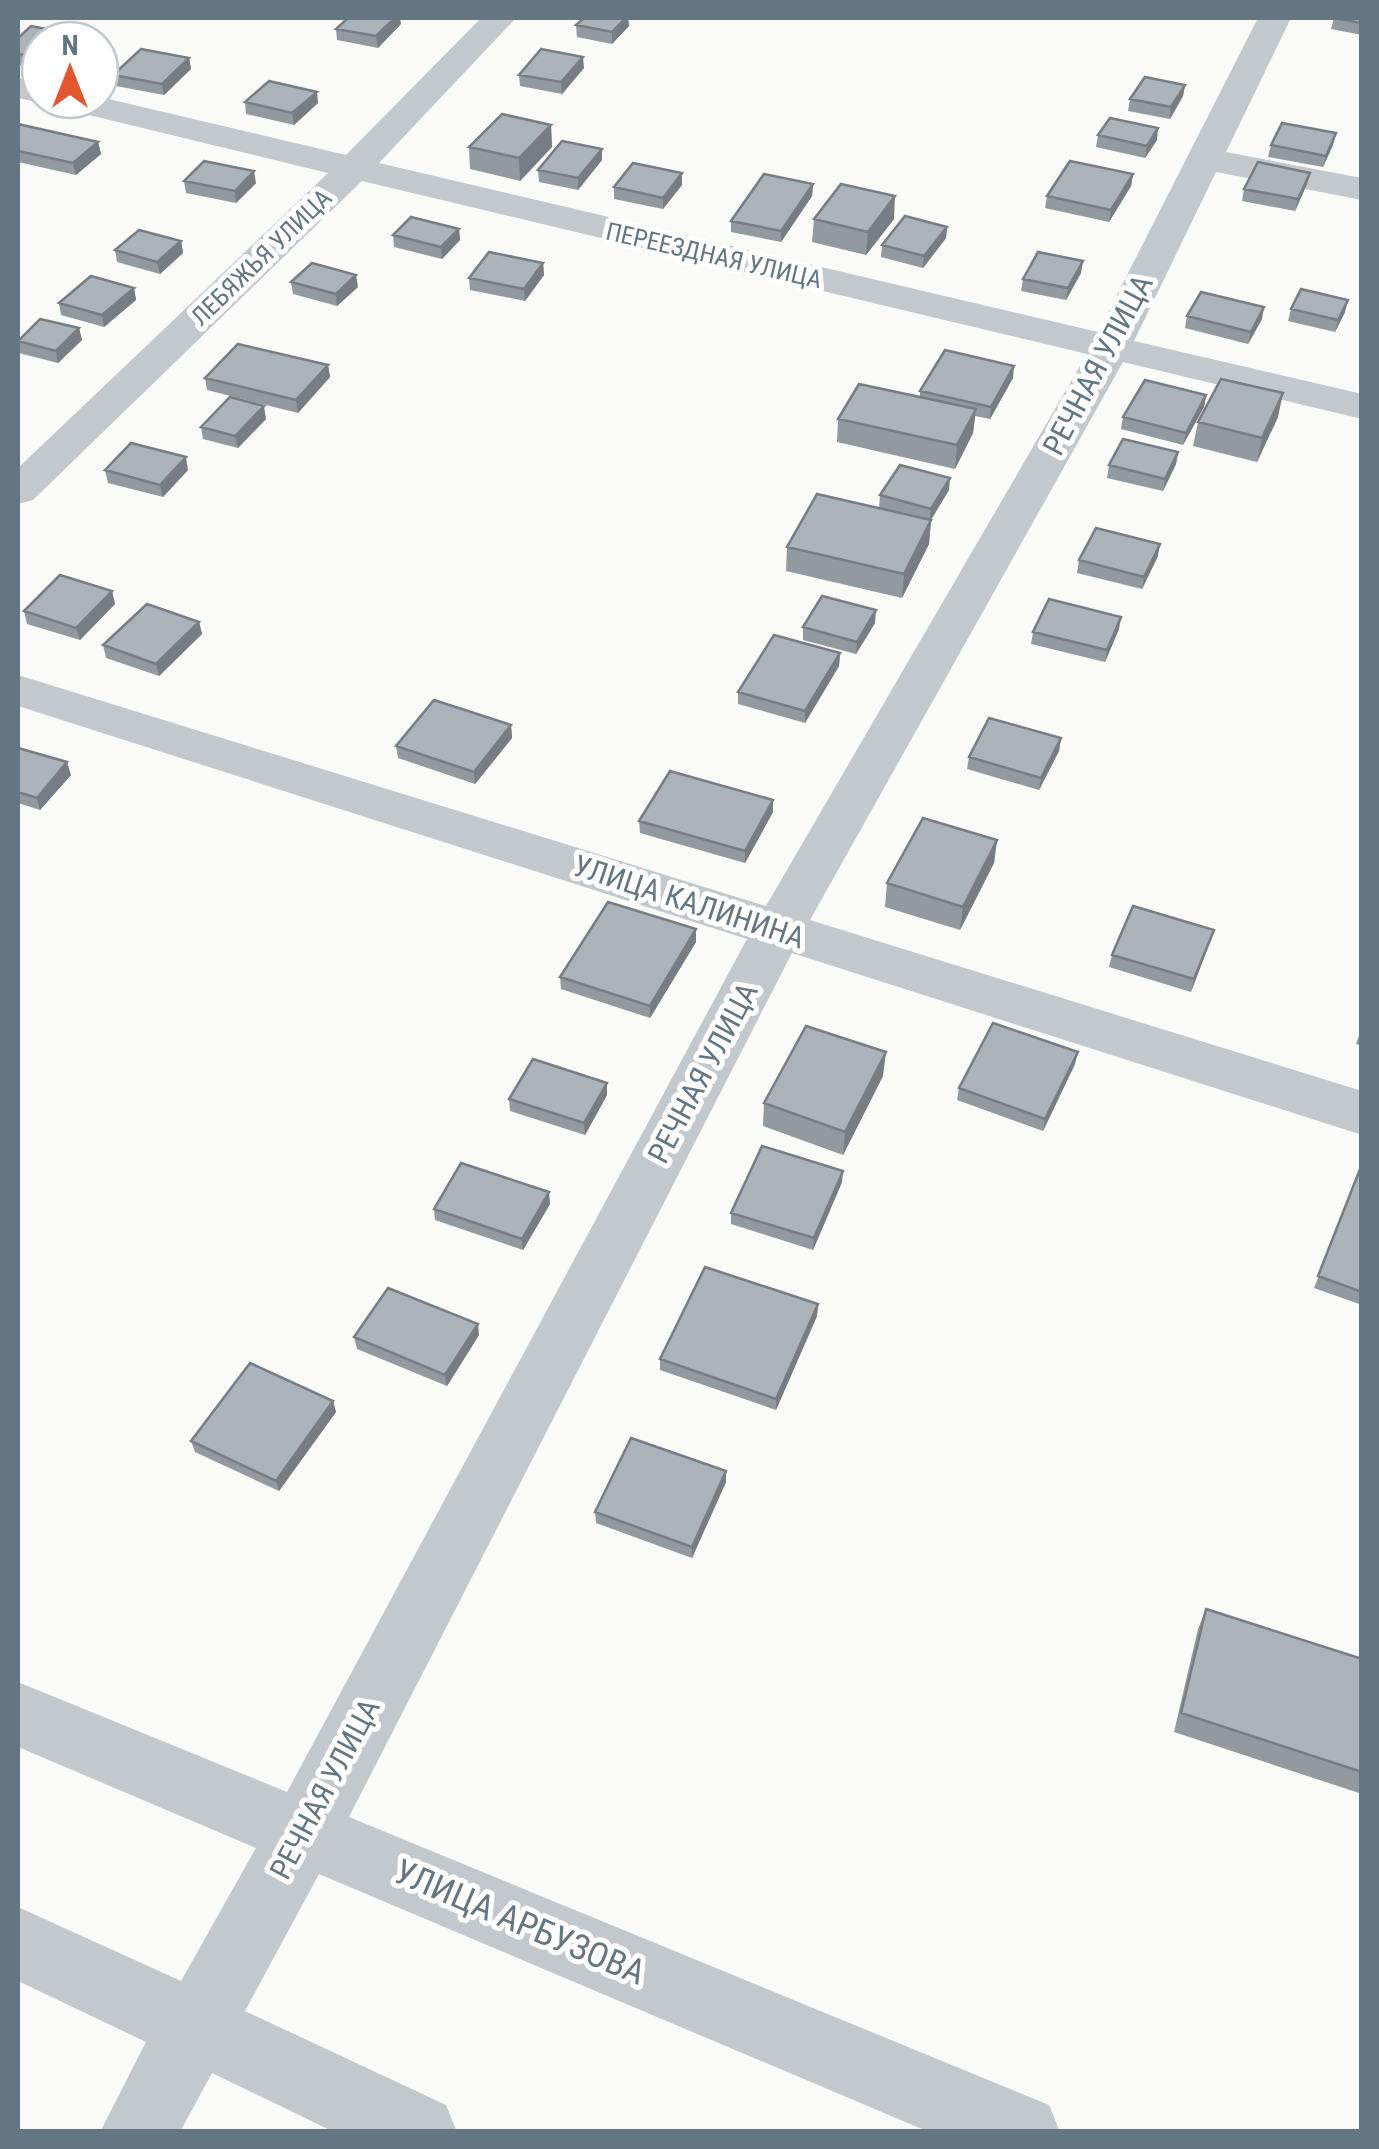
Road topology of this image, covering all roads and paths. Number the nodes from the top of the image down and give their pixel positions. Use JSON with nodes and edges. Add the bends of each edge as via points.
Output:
{"nodes":[{"id":1,"x":499,"y":18,"type":"edge"},
{"id":2,"x":1274,"y":18,"type":"edge"},
{"id":3,"x":120,"y":113,"type":"edge"},
{"id":4,"x":1204,"y":159,"type":"junction"},
{"id":5,"x":353,"y":169,"type":"junction"},
{"id":6,"x":1362,"y":188,"type":"edge"},
{"id":7,"x":1110,"y":349,"type":"junction"},
{"id":8,"x":1362,"y":407,"type":"edge"},
{"id":9,"x":18,"y":492,"type":"edge"},
{"id":10,"x":18,"y":690,"type":"edge"},
{"id":11,"x":778,"y":930,"type":"junction"},
{"id":12,"x":1362,"y":1114,"type":"edge"},
{"id":13,"x":18,"y":1714,"type":"edge"},
{"id":14,"x":304,"y":1832,"type":"junction"},
{"id":15,"x":18,"y":1943,"type":"edge"},
{"id":16,"x":194,"y":2028,"type":"junction"},
{"id":17,"x":138,"y":2132,"type":"edge"},
{"id":18,"x":420,"y":2132,"type":"edge"},
{"id":19,"x":1022,"y":2132,"type":"edge"}],
"edges":[{"from":1,"to":5,"type":"street","name":"ЛЕБЯЖЬЯ УЛИЦА"},
{"from":2,"to":4,"type":"street","name":"РЕЧНАЯ УЛИЦА"},
{"from":3,"to":5,"type":"street","name":"ПЕРЕЕЗДНАЯ УЛИЦА"},
{"from":4,"to":6,"type":"street"},
{"from":4,"to":7,"type":"street","name":"РЕЧНАЯ УЛИЦА"},
{"from":5,"to":7,"type":"street","name":"ПЕРЕЕЗДНАЯ УЛИЦА"},
{"from":5,"to":9,"type":"street","name":"ЛЕБЯЖЬЯ УЛИЦА"},
{"from":7,"to":8,"type":"street","name":"ПЕРЕЕЗДНАЯ УЛИЦА"},
{"from":7,"to":11,"type":"street","name":"РЕЧНАЯ УЛИЦА"},
{"from":10,"to":11,"type":"street","name":"УЛИЦА КАЛИНИНА"},
{"from":11,"to":12,"type":"street","name":"УЛИЦА КАЛИНИНА"},
{"from":11,"to":14,"type":"street","name":"РЕЧНАЯ УЛИЦА"},
{"from":13,"to":14,"type":"street","name":"УЛИЦА АРБУЗОВА"},
{"from":14,"to":16,"type":"street","name":"РЕЧНАЯ УЛИЦА"},
{"from":14,"to":19,"type":"street","name":"УЛИЦА АРБУЗОВА"},
{"from":15,"to":16,"type":"street"},
{"from":16,"to":17,"type":"street","name":"РЕЧНАЯ УЛИЦА"},
{"from":16,"to":18,"type":"street"}]}
